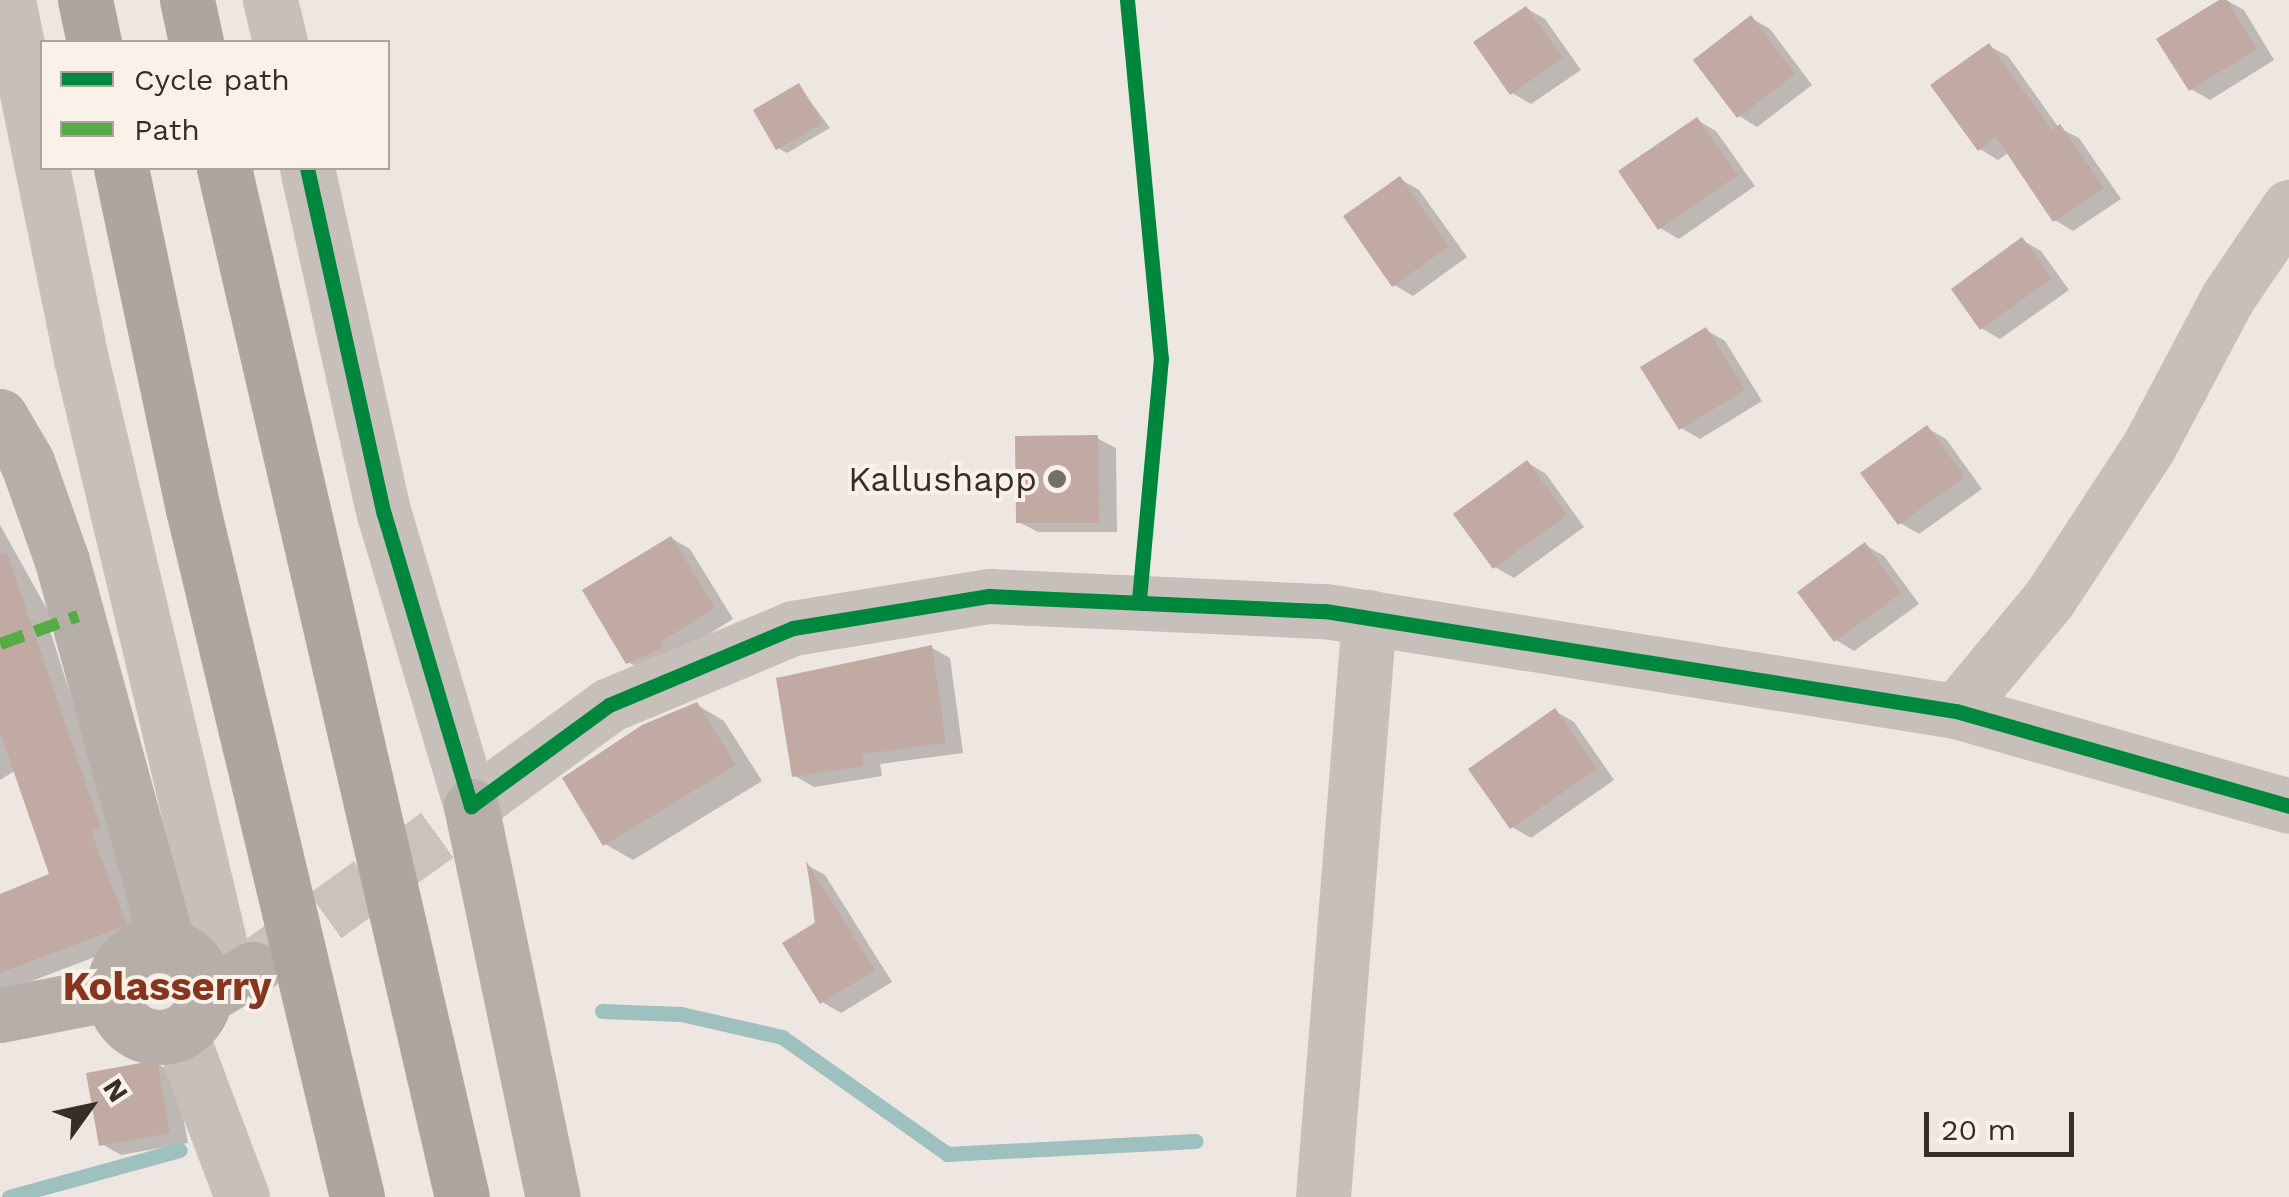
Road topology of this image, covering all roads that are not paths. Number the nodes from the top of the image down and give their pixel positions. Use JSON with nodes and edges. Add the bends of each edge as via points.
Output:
{"nodes":[{"id":1,"x":8,"y":0,"type":"edge"},
{"id":2,"x":85,"y":0,"type":"edge"},
{"id":3,"x":187,"y":0,"type":"edge"},
{"id":4,"x":270,"y":0,"type":"edge"},
{"id":5,"x":94,"y":40,"type":"edge"},
{"id":6,"x":196,"y":40,"type":"edge"},
{"id":7,"x":280,"y":40,"type":"edge"},
{"id":8,"x":40,"y":157,"type":"edge"},
{"id":9,"x":43,"y":170,"type":"edge"},
{"id":10,"x":120,"y":170,"type":"edge"},
{"id":11,"x":224,"y":170,"type":"edge"},
{"id":12,"x":307,"y":170,"type":"edge"},
{"id":13,"x":2289,"y":207,"type":"edge"},
{"id":14,"x":0,"y":416,"type":"edge"},
{"id":15,"x":1369,"y":617,"type":"junction"},
{"id":16,"x":1956,"y":711,"type":"junction"},
{"id":17,"x":2289,"y":806,"type":"edge"},
{"id":18,"x":458,"y":818,"type":"junction"},
{"id":19,"x":168,"y":946,"type":"junction"},
{"id":20,"x":113,"y":993,"type":"junction"},
{"id":21,"x":216,"y":995,"type":"junction"},
{"id":22,"x":0,"y":1015,"type":"edge"},
{"id":23,"x":242,"y":1197,"type":"edge"},
{"id":24,"x":356,"y":1197,"type":"edge"},
{"id":25,"x":462,"y":1197,"type":"edge"},
{"id":26,"x":553,"y":1197,"type":"edge"},
{"id":27,"x":1323,"y":1197,"type":"edge"}],
"edges":[{"from":1,"to":8,"type":"street"},
{"from":2,"to":5,"type":"highway"},
{"from":3,"to":6,"type":"highway"},
{"from":4,"to":7,"type":"street"},
{"from":9,"to":21,"type":"street"},
{"from":10,"to":24,"type":"highway","via":[[192,509]]},
{"from":11,"to":25,"type":"highway"},
{"from":12,"to":18,"type":"street"},
{"from":13,"to":16,"type":"street","via":[[2228,297],[2148,446],[2049,599]]},
{"from":14,"to":19,"type":"main road","via":[[27,462],[62,560]]},
{"from":15,"to":16,"type":"street"},
{"from":15,"to":18,"type":"street","via":[[989,596],[793,628],[609,705]]},
{"from":15,"to":27,"type":"street"},
{"from":16,"to":17,"type":"street"},
{"from":18,"to":26,"type":"main road"},
{"from":19,"to":20,"type":"main road","via":[[133,953]]},
{"from":19,"to":21,"type":"main road","via":[[199,968]]},
{"from":20,"to":21,"type":"main road","via":[[124,1021],[150,1036]]},
{"from":20,"to":22,"type":"main road"},
{"from":21,"to":23,"type":"street"}]}
